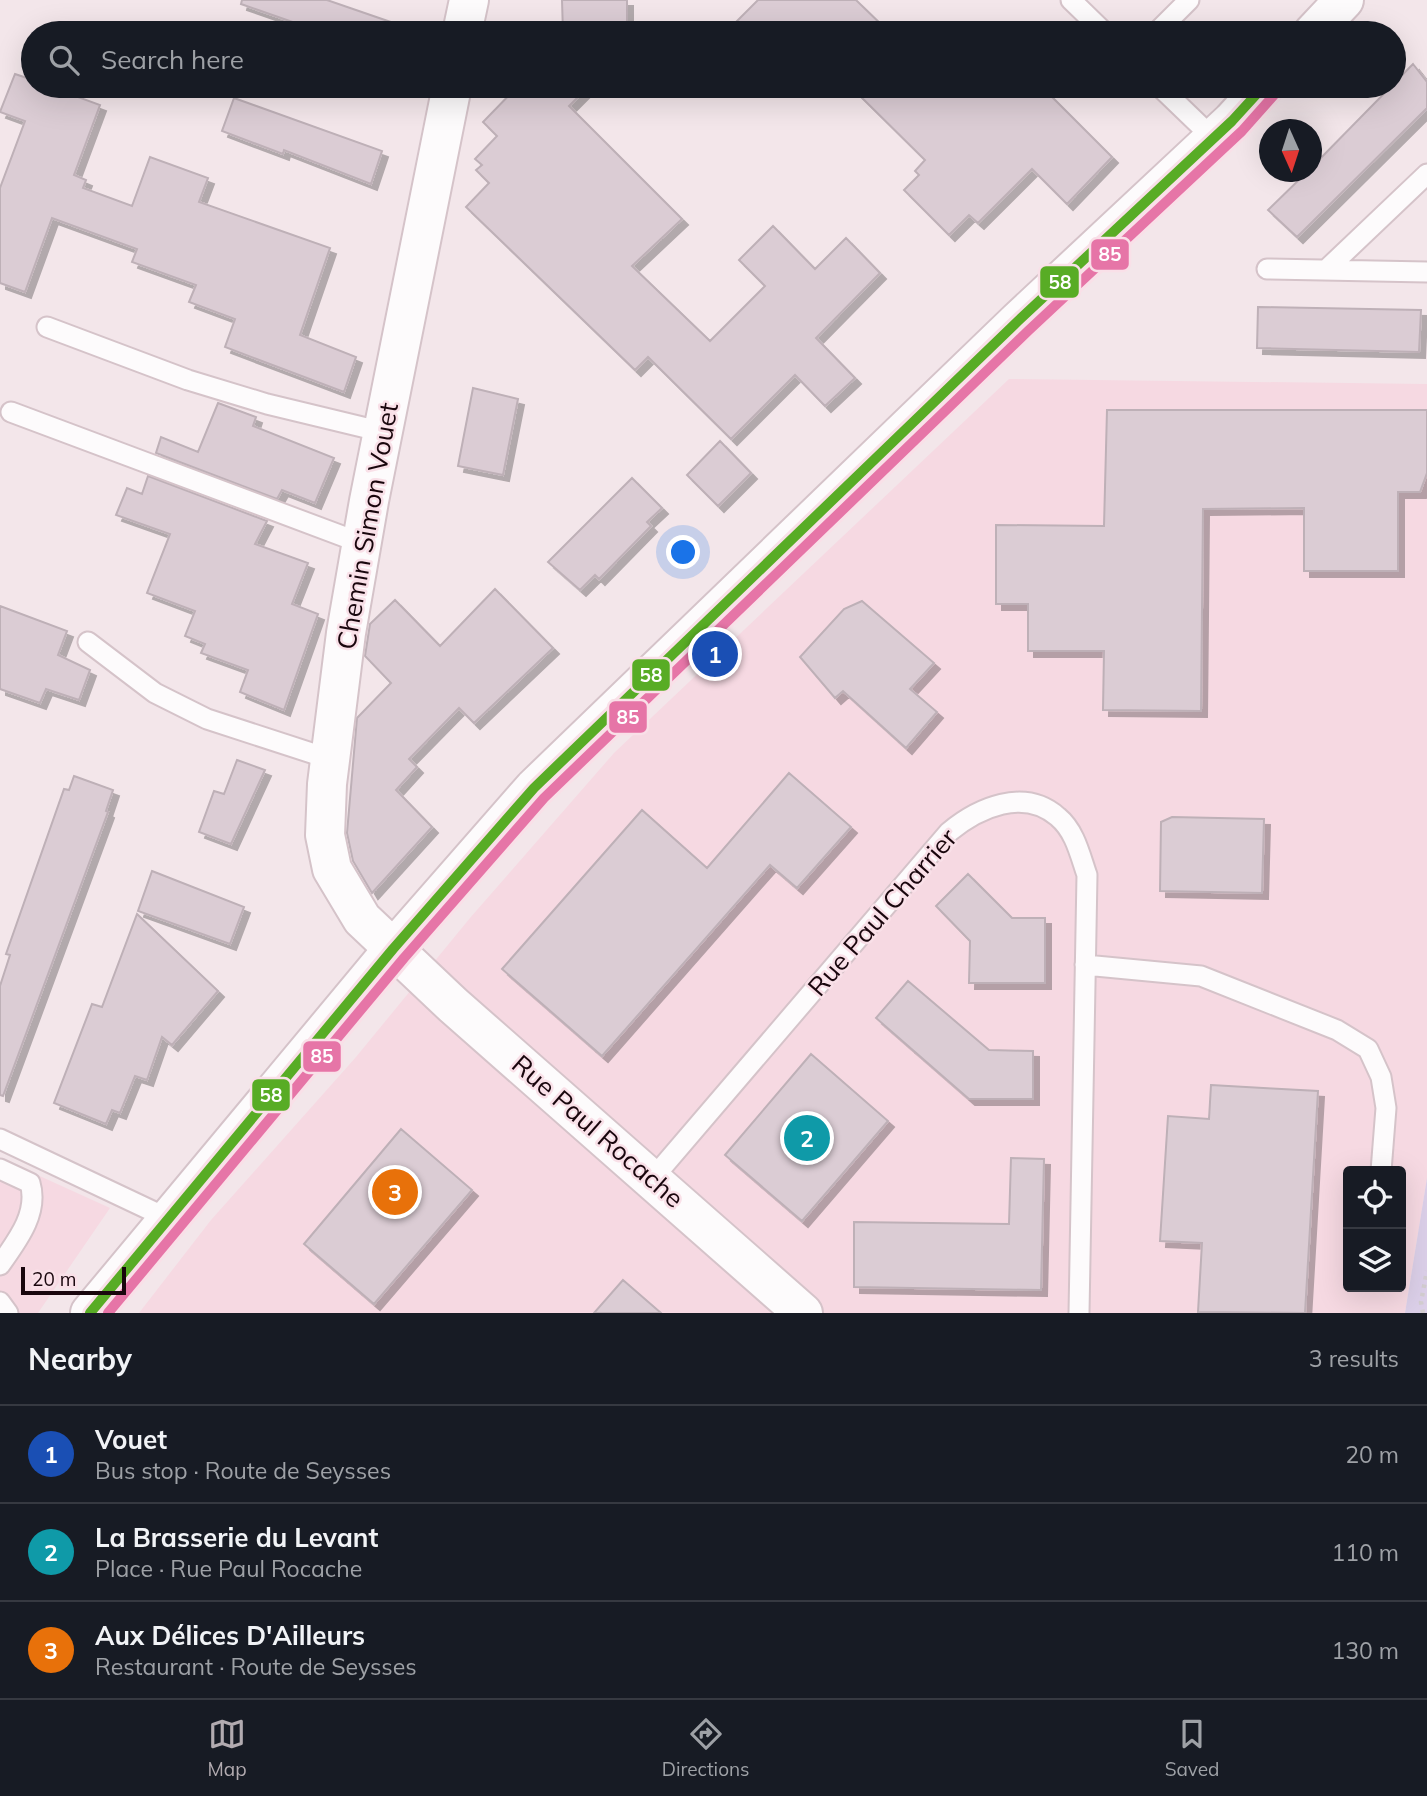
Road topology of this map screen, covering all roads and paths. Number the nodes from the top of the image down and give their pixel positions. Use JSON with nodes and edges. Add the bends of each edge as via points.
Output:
{"nodes":[{"id":1,"x":469,"y":0,"type":"edge"},
{"id":2,"x":1071,"y":0,"type":"edge"},
{"id":3,"x":1189,"y":0,"type":"edge"},
{"id":4,"x":1344,"y":0,"type":"edge"},
{"id":5,"x":465,"y":21,"type":"edge"},
{"id":6,"x":1093,"y":21,"type":"edge"},
{"id":7,"x":1168,"y":21,"type":"edge"},
{"id":8,"x":1324,"y":21,"type":"edge"},
{"id":9,"x":450,"y":98,"type":"edge"},
{"id":10,"x":1171,"y":98,"type":"edge"},
{"id":11,"x":1252,"y":98,"type":"edge"},
{"id":12,"x":1213,"y":138,"type":"junction"},
{"id":13,"x":1427,"y":174,"type":"edge"},
{"id":14,"x":1327,"y":269,"type":"junction"},
{"id":15,"x":1267,"y":270,"type":"dead end"},
{"id":16,"x":1427,"y":272,"type":"edge"},
{"id":17,"x":47,"y":327,"type":"dead end"},
{"id":18,"x":11,"y":412,"type":"dead end"},
{"id":19,"x":383,"y":432,"type":"junction"},
{"id":20,"x":361,"y":543,"type":"junction"},
{"id":21,"x":88,"y":642,"type":"dead end"},
{"id":22,"x":330,"y":759,"type":"junction"},
{"id":23,"x":393,"y":949,"type":"junction"},
{"id":24,"x":1085,"y":965,"type":"junction"},
{"id":25,"x":0,"y":1139,"type":"edge"},
{"id":26,"x":1381,"y":1166,"type":"edge"},
{"id":27,"x":0,"y":1169,"type":"edge"},
{"id":28,"x":653,"y":1178,"type":"junction"},
{"id":29,"x":167,"y":1218,"type":"junction"},
{"id":30,"x":0,"y":1265,"type":"edge"},
{"id":31,"x":1427,"y":1271,"type":"edge"},
{"id":32,"x":0,"y":1303,"type":"edge"},
{"id":33,"x":8,"y":1313,"type":"edge"},
{"id":34,"x":90,"y":1313,"type":"edge"},
{"id":35,"x":803,"y":1313,"type":"edge"},
{"id":36,"x":1079,"y":1313,"type":"edge"},
{"id":37,"x":1423,"y":1313,"type":"edge"}],
"edges":[{"from":1,"to":5,"type":"main road"},
{"from":2,"to":6,"type":"lane"},
{"from":3,"to":7,"type":"lane"},
{"from":4,"to":8,"type":"main road"},
{"from":9,"to":19,"type":"main road","name":"Chemin Simon Vouet"},
{"from":10,"to":12,"type":"lane"},
{"from":11,"to":12,"type":"main road"},
{"from":12,"to":23,"type":"main road","via":[[534,788]]},
{"from":13,"to":14,"type":"lane"},
{"from":14,"to":15,"type":"lane"},
{"from":14,"to":16,"type":"lane"},
{"from":17,"to":19,"type":"lane","via":[[214,388]]},
{"from":18,"to":20,"type":"lane"},
{"from":19,"to":20,"type":"main road","name":"Chemin Simon Vouet"},
{"from":20,"to":22,"type":"main road","name":"Chemin Simon Vouet"},
{"from":21,"to":22,"type":"lane","via":[[155,693],[197,714]]},
{"from":22,"to":23,"type":"main road","name":"Chemin Simon Vouet","via":[[325,835],[332,869],[362,919]]},
{"from":23,"to":28,"type":"main road","name":"Rue Paul Rocache"},
{"from":23,"to":29,"type":"main road"},
{"from":24,"to":26,"type":"lane","via":[[1201,976],[1337,1030],[1368,1049],[1381,1077],[1385,1108]]},
{"from":24,"to":28,"type":"lane","name":"Rue Paul Charrier","via":[[1087,875],[1076,841],[1058,816],[1030,803],[999,804],[971,813],[949,832]]},
{"from":24,"to":36,"type":"lane","name":"Rue Paul Charrier"},
{"from":25,"to":29,"type":"lane"},
{"from":27,"to":30,"type":"lane","via":[[30,1183],[34,1196],[24,1231]]},
{"from":28,"to":35,"type":"main road","name":"Rue Paul Rocache"},
{"from":29,"to":34,"type":"main road"},
{"from":31,"to":37,"type":"path"},
{"from":32,"to":33,"type":"lane"}]}
